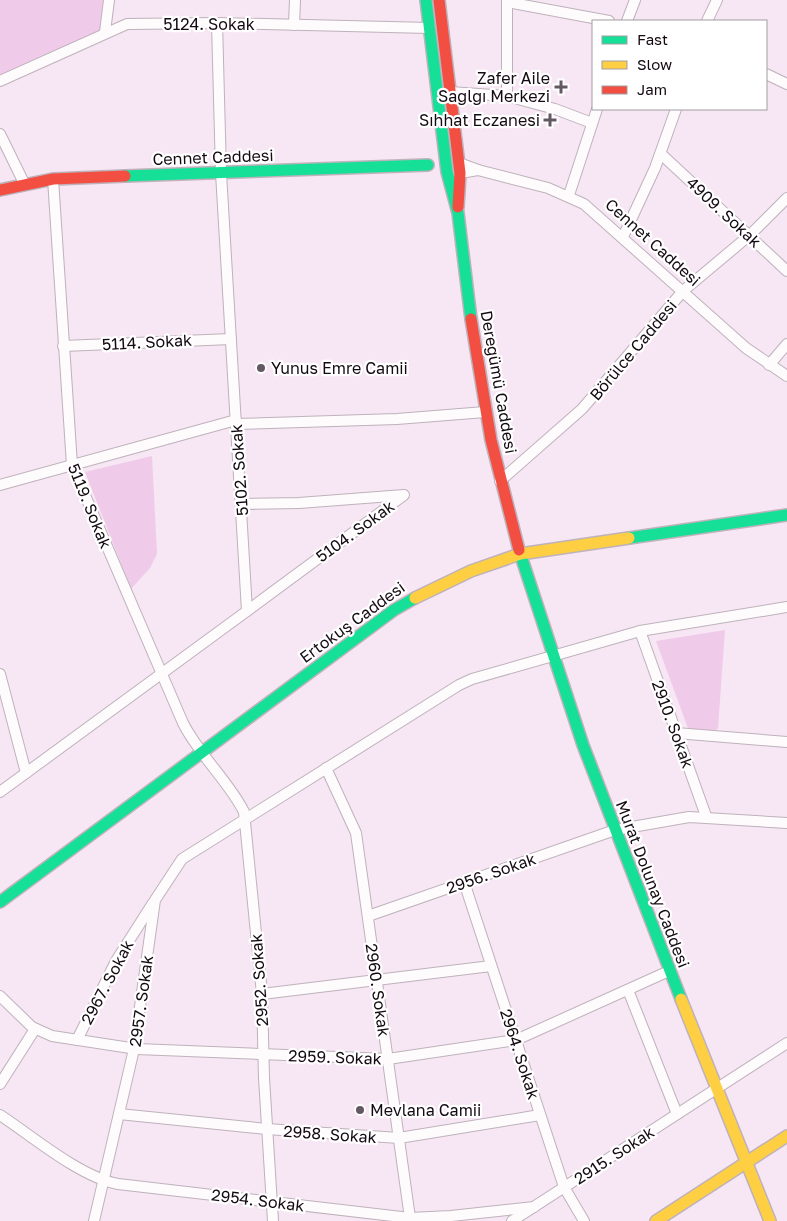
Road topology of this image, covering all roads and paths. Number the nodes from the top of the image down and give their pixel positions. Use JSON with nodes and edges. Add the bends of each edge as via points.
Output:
{"nodes":[{"id":1,"x":108,"y":0,"type":"edge"},
{"id":2,"x":295,"y":0,"type":"edge"},
{"id":3,"x":426,"y":0,"type":"edge"},
{"id":4,"x":438,"y":0,"type":"edge"},
{"id":5,"x":634,"y":0,"type":"edge"},
{"id":6,"x":717,"y":0,"type":"edge"},
{"id":7,"x":507,"y":1,"type":"edge"},
{"id":8,"x":604,"y":20,"type":"edge"},
{"id":9,"x":627,"y":20,"type":"edge"},
{"id":10,"x":707,"y":20,"type":"edge"},
{"id":11,"x":217,"y":23,"type":"junction"},
{"id":12,"x":294,"y":25,"type":"junction"},
{"id":13,"x":430,"y":28,"type":"junction"},
{"id":14,"x":105,"y":32,"type":"junction"},
{"id":15,"x":767,"y":74,"type":"edge"},
{"id":16,"x":0,"y":81,"type":"edge"},
{"id":17,"x":787,"y":84,"type":"edge"},
{"id":18,"x":450,"y":92,"type":"junction"},
{"id":19,"x":507,"y":96,"type":"junction"},
{"id":20,"x":596,"y":110,"type":"edge"},
{"id":21,"x":676,"y":110,"type":"edge"},
{"id":22,"x":592,"y":123,"type":"junction"},
{"id":23,"x":0,"y":134,"type":"edge"},
{"id":24,"x":661,"y":154,"type":"junction"},
{"id":25,"x":447,"y":166,"type":"junction"},
{"id":26,"x":459,"y":168,"type":"junction"},
{"id":27,"x":221,"y":173,"type":"junction"},
{"id":28,"x":53,"y":179,"type":"junction"},
{"id":29,"x":24,"y":183,"type":"junction"},
{"id":30,"x":0,"y":190,"type":"edge"},
{"id":31,"x":569,"y":195,"type":"junction"},
{"id":32,"x":787,"y":198,"type":"edge"},
{"id":33,"x":458,"y":213,"type":"junction"},
{"id":34,"x":749,"y":235,"type":"junction"},
{"id":35,"x":623,"y":237,"type":"junction"},
{"id":36,"x":787,"y":271,"type":"edge"},
{"id":37,"x":683,"y":291,"type":"junction"},
{"id":38,"x":231,"y":339,"type":"junction"},
{"id":39,"x":787,"y":344,"type":"edge"},
{"id":40,"x":63,"y":346,"type":"junction"},
{"id":41,"x":769,"y":365,"type":"junction"},
{"id":42,"x":787,"y":376,"type":"edge"},
{"id":43,"x":485,"y":412,"type":"junction"},
{"id":44,"x":236,"y":422,"type":"junction"},
{"id":45,"x":72,"y":465,"type":"junction"},
{"id":46,"x":500,"y":481,"type":"junction"},
{"id":47,"x":0,"y":485,"type":"edge"},
{"id":48,"x":241,"y":504,"type":"junction"},
{"id":49,"x":787,"y":515,"type":"edge"},
{"id":50,"x":520,"y":554,"type":"junction"},
{"id":51,"x":787,"y":607,"type":"edge"},
{"id":52,"x":247,"y":610,"type":"junction"},
{"id":53,"x":640,"y":631,"type":"junction"},
{"id":54,"x":554,"y":654,"type":"junction"},
{"id":55,"x":0,"y":674,"type":"edge"},
{"id":56,"x":161,"y":674,"type":"junction"},
{"id":57,"x":676,"y":733,"type":"junction"},
{"id":58,"x":787,"y":742,"type":"edge"},
{"id":59,"x":200,"y":753,"type":"junction"},
{"id":60,"x":326,"y":768,"type":"junction"},
{"id":61,"x":26,"y":773,"type":"junction"},
{"id":62,"x":0,"y":792,"type":"edge"},
{"id":63,"x":706,"y":816,"type":"junction"},
{"id":64,"x":245,"y":819,"type":"junction"},
{"id":65,"x":787,"y":823,"type":"edge"},
{"id":66,"x":615,"y":830,"type":"junction"},
{"id":67,"x":464,"y":882,"type":"junction"},
{"id":68,"x":155,"y":900,"type":"junction"},
{"id":69,"x":0,"y":902,"type":"edge"},
{"id":70,"x":368,"y":916,"type":"junction"},
{"id":71,"x":491,"y":966,"type":"junction"},
{"id":72,"x":669,"y":971,"type":"junction"},
{"id":73,"x":377,"y":980,"type":"junction"},
{"id":74,"x":628,"y":990,"type":"junction"},
{"id":75,"x":262,"y":994,"type":"junction"},
{"id":76,"x":0,"y":996,"type":"edge"},
{"id":77,"x":35,"y":1029,"type":"junction"},
{"id":78,"x":76,"y":1040,"type":"junction"},
{"id":79,"x":516,"y":1040,"type":"junction"},
{"id":80,"x":787,"y":1043,"type":"edge"},
{"id":81,"x":134,"y":1049,"type":"junction"},
{"id":82,"x":263,"y":1054,"type":"junction"},
{"id":83,"x":388,"y":1059,"type":"junction"},
{"id":84,"x":0,"y":1084,"type":"edge"},
{"id":85,"x":715,"y":1089,"type":"junction"},
{"id":86,"x":119,"y":1114,"type":"junction"},
{"id":87,"x":677,"y":1114,"type":"junction"},
{"id":88,"x":0,"y":1115,"type":"edge"},
{"id":89,"x":540,"y":1115,"type":"junction"},
{"id":90,"x":267,"y":1129,"type":"junction"},
{"id":91,"x":787,"y":1136,"type":"edge"},
{"id":92,"x":398,"y":1138,"type":"junction"},
{"id":93,"x":746,"y":1163,"type":"junction"},
{"id":94,"x":103,"y":1181,"type":"junction"},
{"id":95,"x":564,"y":1187,"type":"junction"},
{"id":96,"x":271,"y":1202,"type":"junction"},
{"id":97,"x":534,"y":1207,"type":"junction"},
{"id":98,"x":410,"y":1218,"type":"junction"},
{"id":99,"x":94,"y":1221,"type":"edge"},
{"id":100,"x":273,"y":1221,"type":"edge"},
{"id":101,"x":512,"y":1221,"type":"edge"},
{"id":102,"x":584,"y":1221,"type":"edge"},
{"id":103,"x":656,"y":1221,"type":"edge"},
{"id":104,"x":770,"y":1221,"type":"edge"}],
"edges":[{"from":1,"to":14,"type":"street"},
{"from":2,"to":12,"type":"street"},
{"from":3,"to":13,"type":"main road","name":"Deregümü Caddesi"},
{"from":4,"to":18,"type":"main road","name":"Deregümü Caddesi"},
{"from":5,"to":9,"type":"street"},
{"from":6,"to":10,"type":"street"},
{"from":7,"to":8,"type":"street"},
{"from":7,"to":19,"type":"street"},
{"from":11,"to":12,"type":"street","name":"5124. Sokak"},
{"from":11,"to":14,"type":"street","name":"5124. Sokak","via":[[127,24]]},
{"from":11,"to":27,"type":"street","name":"5102. Sokak"},
{"from":12,"to":13,"type":"street","name":"5124. Sokak"},
{"from":13,"to":25,"type":"main road","name":"Deregümü Caddesi"},
{"from":14,"to":16,"type":"street","name":"5124. Sokak"},
{"from":15,"to":17,"type":"street"},
{"from":18,"to":19,"type":"street"},
{"from":18,"to":26,"type":"main road","name":"Deregümü Caddesi"},
{"from":19,"to":22,"type":"street"},
{"from":20,"to":22,"type":"street"},
{"from":21,"to":24,"type":"street"},
{"from":22,"to":31,"type":"street"},
{"from":23,"to":29,"type":"street"},
{"from":24,"to":34,"type":"street","name":"4909. Sokak"},
{"from":24,"to":35,"type":"street"},
{"from":25,"to":26,"type":"main road","name":"Cennet Caddesi"},
{"from":25,"to":27,"type":"main road","name":"Cennet Caddesi"},
{"from":25,"to":33,"type":"main road","name":"Deregümü Caddesi"},
{"from":26,"to":31,"type":"street","name":"Cennet Caddesi","via":[[478,170]]},
{"from":26,"to":33,"type":"main road","name":"Deregümü Caddesi"},
{"from":27,"to":28,"type":"main road","name":"Cennet Caddesi"},
{"from":27,"to":38,"type":"street","name":"5102. Sokak"},
{"from":28,"to":29,"type":"main road","name":"Cennet Caddesi"},
{"from":28,"to":40,"type":"street","name":"5119. Sokak"},
{"from":29,"to":30,"type":"main road","name":"Cennet Caddesi"},
{"from":31,"to":35,"type":"street","name":"Cennet Caddesi","via":[[596,212]]},
{"from":32,"to":34,"type":"street","name":"Börülce Caddesi"},
{"from":33,"to":43,"type":"main road","name":"Deregümü Caddesi"},
{"from":34,"to":36,"type":"street","name":"4909. Sokak"},
{"from":34,"to":37,"type":"street","name":"Börülce Caddesi"},
{"from":35,"to":37,"type":"street","name":"Cennet Caddesi"},
{"from":37,"to":41,"type":"street","name":"Cennet Caddesi"},
{"from":37,"to":46,"type":"street","name":"Börülce Caddesi","via":[[582,409]]},
{"from":38,"to":40,"type":"street","name":"5114. Sokak"},
{"from":38,"to":44,"type":"street","name":"5102. Sokak"},
{"from":39,"to":41,"type":"street"},
{"from":40,"to":45,"type":"street","name":"5119. Sokak"},
{"from":41,"to":42,"type":"street","name":"Cennet Caddesi"},
{"from":43,"to":44,"type":"street","via":[[397,419]]},
{"from":43,"to":46,"type":"main road","name":"Deregümü Caddesi"},
{"from":44,"to":45,"type":"street"},
{"from":44,"to":48,"type":"street","name":"5102. Sokak"},
{"from":45,"to":47,"type":"street"},
{"from":45,"to":56,"type":"street","name":"5119. Sokak"},
{"from":46,"to":50,"type":"main road","name":"Deregümü Caddesi"},
{"from":48,"to":52,"type":"street","name":"5102. Sokak"},
{"from":48,"to":52,"type":"street","name":"5104. Sokak","via":[[404,495]]},
{"from":49,"to":50,"type":"main road","name":"Ertokuş Caddesi"},
{"from":50,"to":54,"type":"main road","name":"Murat Dolunay Caddesi"},
{"from":50,"to":59,"type":"main road","name":"Ertokuş Caddesi","via":[[461,573],[411,598]]},
{"from":51,"to":53,"type":"street","name":"2957. Sokak"},
{"from":52,"to":56,"type":"street"},
{"from":53,"to":54,"type":"street","name":"2957. Sokak"},
{"from":53,"to":57,"type":"street","name":"2910. Sokak"},
{"from":54,"to":60,"type":"street","name":"2957. Sokak","via":[[459,685]]},
{"from":54,"to":66,"type":"main road","name":"Murat Dolunay Caddesi"},
{"from":55,"to":61,"type":"street"},
{"from":56,"to":59,"type":"street","name":"5119. Sokak"},
{"from":56,"to":61,"type":"street"},
{"from":57,"to":58,"type":"street"},
{"from":57,"to":63,"type":"street","name":"2910. Sokak"},
{"from":59,"to":64,"type":"street","name":"2952. Sokak","via":[[238,801]]},
{"from":59,"to":69,"type":"main road","name":"Ertokuş Caddesi"},
{"from":60,"to":64,"type":"street","name":"2957. Sokak"},
{"from":60,"to":70,"type":"street","name":"2960. Sokak","via":[[356,833]]},
{"from":61,"to":62,"type":"street"},
{"from":63,"to":65,"type":"street","name":"2956. Sokak"},
{"from":63,"to":66,"type":"street","name":"2956. Sokak"},
{"from":64,"to":68,"type":"street","name":"2957. Sokak","via":[[182,859]]},
{"from":64,"to":75,"type":"street","name":"2952. Sokak"},
{"from":66,"to":67,"type":"street","name":"2956. Sokak"},
{"from":66,"to":72,"type":"main road","name":"Murat Dolunay Caddesi"},
{"from":67,"to":70,"type":"street","name":"2956. Sokak"},
{"from":67,"to":71,"type":"street","name":"2964. Sokak"},
{"from":68,"to":78,"type":"street","name":"2967. Sokak","via":[[116,961]]},
{"from":68,"to":81,"type":"street","name":"2957. Sokak"},
{"from":70,"to":73,"type":"street","name":"2960. Sokak"},
{"from":71,"to":73,"type":"street"},
{"from":71,"to":79,"type":"street","name":"2964. Sokak"},
{"from":72,"to":74,"type":"street","name":"2959. Sokak"},
{"from":72,"to":85,"type":"main road","name":"Murat Dolunay Caddesi"},
{"from":73,"to":75,"type":"street"},
{"from":73,"to":83,"type":"street","name":"2960. Sokak"},
{"from":74,"to":79,"type":"street","name":"2959. Sokak"},
{"from":74,"to":87,"type":"street"},
{"from":75,"to":82,"type":"street","name":"2952. Sokak"},
{"from":76,"to":77,"type":"street","name":"2959. Sokak"},
{"from":77,"to":78,"type":"street","name":"2959. Sokak"},
{"from":77,"to":84,"type":"street"},
{"from":78,"to":81,"type":"street","name":"2959. Sokak"},
{"from":79,"to":83,"type":"street","name":"2959. Sokak"},
{"from":79,"to":89,"type":"street","name":"2964. Sokak"},
{"from":80,"to":85,"type":"street","name":"2915. Sokak"},
{"from":81,"to":82,"type":"street","name":"2959. Sokak"},
{"from":81,"to":86,"type":"street","name":"2957. Sokak"},
{"from":82,"to":83,"type":"street","name":"2959. Sokak"},
{"from":82,"to":90,"type":"street","name":"2952. Sokak"},
{"from":83,"to":92,"type":"street","name":"2960. Sokak"},
{"from":85,"to":87,"type":"street","name":"2915. Sokak"},
{"from":85,"to":93,"type":"main road","name":"Murat Dolunay Caddesi"},
{"from":86,"to":90,"type":"street","name":"2958. Sokak"},
{"from":86,"to":94,"type":"street","name":"2957. Sokak"},
{"from":87,"to":95,"type":"street","name":"2915. Sokak"},
{"from":88,"to":94,"type":"street","name":"2954. Sokak"},
{"from":89,"to":92,"type":"street","name":"2958. Sokak"},
{"from":89,"to":95,"type":"street","name":"2964. Sokak"},
{"from":90,"to":92,"type":"street","name":"2958. Sokak"},
{"from":90,"to":96,"type":"street","name":"2952. Sokak"},
{"from":91,"to":93,"type":"main road"},
{"from":92,"to":98,"type":"street","name":"2960. Sokak"},
{"from":93,"to":103,"type":"main road"},
{"from":93,"to":104,"type":"main road","name":"Murat Dolunay Caddesi"},
{"from":94,"to":96,"type":"street","name":"2954. Sokak"},
{"from":94,"to":99,"type":"street","name":"2957. Sokak"},
{"from":95,"to":97,"type":"street","name":"2915. Sokak"},
{"from":95,"to":102,"type":"street","name":"2964. Sokak"},
{"from":96,"to":98,"type":"street","name":"2954. Sokak"},
{"from":96,"to":100,"type":"street","name":"2952. Sokak"},
{"from":97,"to":98,"type":"street","name":"2954. Sokak"},
{"from":97,"to":101,"type":"street","name":"2915. Sokak"}]}
